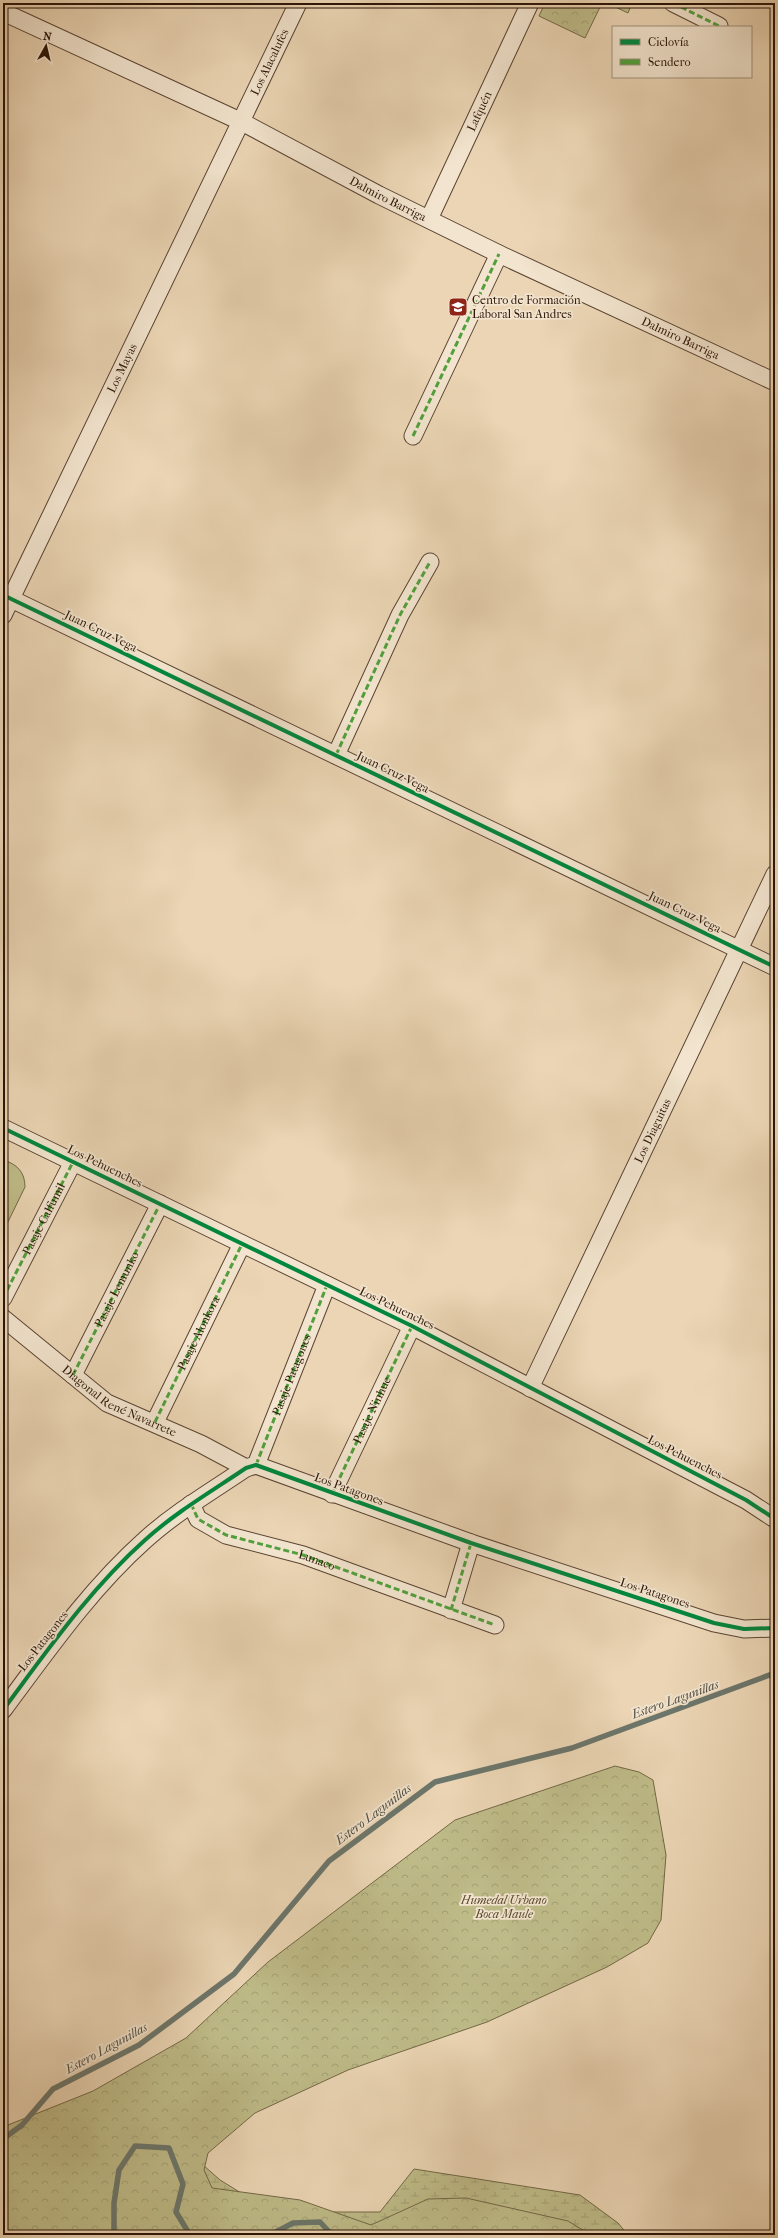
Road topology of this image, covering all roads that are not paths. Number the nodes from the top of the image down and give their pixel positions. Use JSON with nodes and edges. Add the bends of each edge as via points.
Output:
{"nodes":[{"id":1,"x":298,"y":3,"type":"edge"},
{"id":2,"x":530,"y":3,"type":"edge"},
{"id":3,"x":673,"y":3,"type":"edge"},
{"id":4,"x":3,"y":12,"type":"edge"},
{"id":5,"x":719,"y":26,"type":"dead end"},
{"id":6,"x":242,"y":122,"type":"junction"},
{"id":7,"x":429,"y":219,"type":"junction"},
{"id":8,"x":499,"y":254,"type":"junction"},
{"id":9,"x":775,"y":382,"type":"edge"},
{"id":10,"x":412,"y":436,"type":"dead end"},
{"id":11,"x":430,"y":562,"type":"dead end"},
{"id":12,"x":7,"y":596,"type":"edge"},
{"id":13,"x":3,"y":615,"type":"edge"},
{"id":14,"x":336,"y":755,"type":"junction"},
{"id":15,"x":775,"y":874,"type":"edge"},
{"id":16,"x":739,"y":949,"type":"junction"},
{"id":17,"x":775,"y":967,"type":"edge"},
{"id":18,"x":3,"y":1128,"type":"edge"},
{"id":19,"x":73,"y":1162,"type":"junction"},
{"id":20,"x":160,"y":1204,"type":"junction"},
{"id":21,"x":242,"y":1244,"type":"junction"},
{"id":22,"x":327,"y":1285,"type":"junction"},
{"id":23,"x":3,"y":1298,"type":"edge"},
{"id":24,"x":3,"y":1318,"type":"edge"},
{"id":25,"x":412,"y":1326,"type":"junction"},
{"id":26,"x":73,"y":1375,"type":"junction"},
{"id":27,"x":530,"y":1388,"type":"junction"},
{"id":28,"x":155,"y":1422,"type":"junction"},
{"id":29,"x":251,"y":1467,"type":"junction"},
{"id":30,"x":332,"y":1494,"type":"junction"},
{"id":31,"x":191,"y":1504,"type":"junction"},
{"id":32,"x":775,"y":1519,"type":"edge"},
{"id":33,"x":471,"y":1543,"type":"junction"},
{"id":34,"x":451,"y":1610,"type":"junction"},
{"id":35,"x":495,"y":1625,"type":"dead end"},
{"id":36,"x":775,"y":1628,"type":"edge"},
{"id":37,"x":3,"y":1710,"type":"edge"}],
"edges":[{"from":1,"to":6,"type":"street","name":"Los Alacalufes"},
{"from":2,"to":7,"type":"street","name":"Lafquén"},
{"from":3,"to":5,"type":"street"},
{"from":4,"to":6,"type":"street","name":"Dalmiro Barriga"},
{"from":6,"to":7,"type":"street","name":"Dalmiro Barriga"},
{"from":6,"to":12,"type":"street","name":"Los Mayas"},
{"from":7,"to":8,"type":"street","name":"Dalmiro Barriga"},
{"from":8,"to":9,"type":"street","name":"Dalmiro Barriga"},
{"from":8,"to":10,"type":"street"},
{"from":11,"to":14,"type":"street","via":[[400,614]]},
{"from":12,"to":13,"type":"street","name":"Los Mayas"},
{"from":12,"to":14,"type":"street","name":"Juan Cruz Vega"},
{"from":14,"to":16,"type":"street","name":"Juan Cruz Vega"},
{"from":15,"to":16,"type":"street","name":"Los Diaguitas"},
{"from":16,"to":17,"type":"street","name":"Juan Cruz Vega"},
{"from":16,"to":27,"type":"street","name":"Los Diaguitas"},
{"from":18,"to":19,"type":"street","name":"Los Pehuenches"},
{"from":19,"to":20,"type":"street","name":"Los Pehuenches"},
{"from":19,"to":23,"type":"street","name":"Pasaje Calfumil"},
{"from":20,"to":21,"type":"street","name":"Los Pehuenches"},
{"from":20,"to":26,"type":"street","name":"Pasaje Lemunko"},
{"from":21,"to":22,"type":"street","name":"Los Pehuenches"},
{"from":21,"to":28,"type":"street","name":"Pasaje Alonkora"},
{"from":22,"to":25,"type":"street","name":"Los Pehuenches"},
{"from":22,"to":29,"type":"street","name":"Pasaje Patagones"},
{"from":24,"to":26,"type":"street","name":"Diagonal René Navarrete"},
{"from":25,"to":27,"type":"street","name":"Los Pehuenches"},
{"from":25,"to":30,"type":"street","name":"Pasaje Ninhue"},
{"from":26,"to":28,"type":"street","name":"Diagonal René Navarrete","via":[[107,1403]]},
{"from":27,"to":32,"type":"street","name":"Los Pehuenches","via":[[746,1500]]},
{"from":28,"to":29,"type":"street","name":"Diagonal René Navarrete"},
{"from":29,"to":30,"type":"street","name":"Los Patagones"},
{"from":29,"to":31,"type":"street","name":"Los Patagones"},
{"from":30,"to":33,"type":"street","name":"Los Patagones"},
{"from":31,"to":34,"type":"street","name":"Lunaco","via":[[198,1519],[226,1535],[303,1555]]},
{"from":31,"to":37,"type":"street","name":"Los Patagones","via":[[145,1540],[116,1569],[53,1642]]},
{"from":33,"to":34,"type":"street"},
{"from":33,"to":36,"type":"street","name":"Los Patagones","via":[[714,1623],[744,1629]]},
{"from":34,"to":35,"type":"street","name":"Lunaco"}]}
